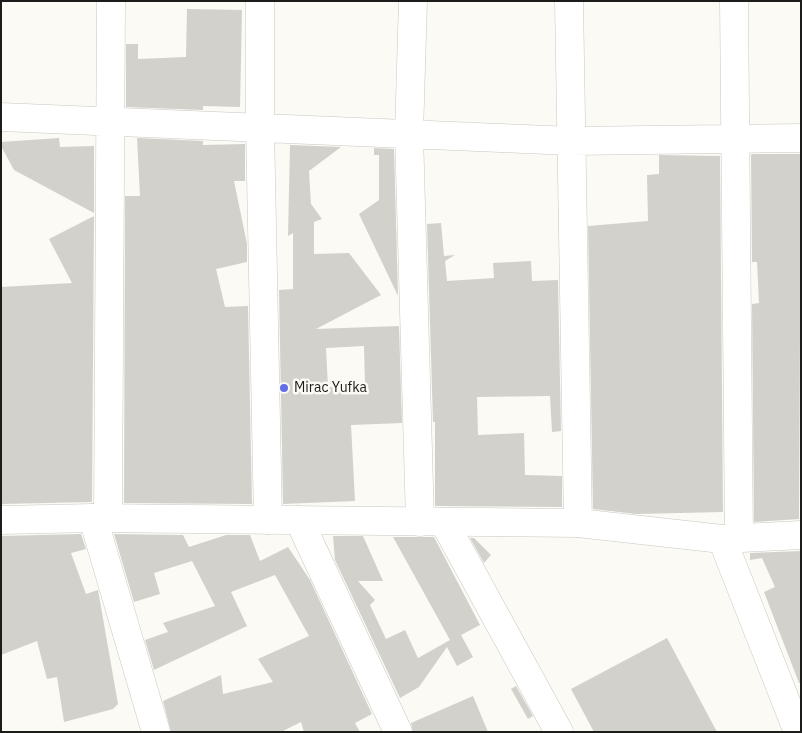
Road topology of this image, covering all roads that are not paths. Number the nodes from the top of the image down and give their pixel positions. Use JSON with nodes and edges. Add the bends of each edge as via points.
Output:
{"nodes":[{"id":1,"x":111,"y":1,"type":"edge"},
{"id":2,"x":260,"y":1,"type":"edge"},
{"id":3,"x":413,"y":1,"type":"edge"},
{"id":4,"x":569,"y":1,"type":"edge"},
{"id":5,"x":734,"y":1,"type":"edge"},
{"id":6,"x":1,"y":116,"type":"edge"},
{"id":7,"x":110,"y":121,"type":"junction"},
{"id":8,"x":260,"y":128,"type":"junction"},
{"id":9,"x":409,"y":134,"type":"junction"},
{"id":10,"x":801,"y":138,"type":"edge"},
{"id":11,"x":735,"y":139,"type":"junction"},
{"id":12,"x":572,"y":141,"type":"junction"},
{"id":13,"x":100,"y":518,"type":"junction"},
{"id":14,"x":1,"y":520,"type":"edge"},
{"id":15,"x":268,"y":520,"type":"junction"},
{"id":16,"x":299,"y":520,"type":"junction"},
{"id":17,"x":432,"y":522,"type":"junction"},
{"id":18,"x":578,"y":523,"type":"junction"},
{"id":19,"x":801,"y":535,"type":"edge"},
{"id":20,"x":730,"y":539,"type":"junction"},
{"id":21,"x":156,"y":732,"type":"edge"},
{"id":22,"x":398,"y":732,"type":"edge"},
{"id":23,"x":559,"y":732,"type":"edge"},
{"id":24,"x":798,"y":732,"type":"edge"}],
"edges":[{"from":1,"to":7,"type":"street"},
{"from":2,"to":8,"type":"street"},
{"from":3,"to":9,"type":"street"},
{"from":4,"to":12,"type":"street"},
{"from":5,"to":11,"type":"street"},
{"from":6,"to":7,"type":"street"},
{"from":7,"to":8,"type":"street"},
{"from":7,"to":13,"type":"street"},
{"from":8,"to":9,"type":"street"},
{"from":8,"to":15,"type":"street"},
{"from":9,"to":12,"type":"street"},
{"from":9,"to":17,"type":"street"},
{"from":10,"to":11,"type":"street"},
{"from":11,"to":12,"type":"street"},
{"from":11,"to":20,"type":"street"},
{"from":12,"to":18,"type":"street"},
{"from":13,"to":14,"type":"street"},
{"from":13,"to":15,"type":"street"},
{"from":13,"to":21,"type":"street"},
{"from":15,"to":16,"type":"street"},
{"from":16,"to":17,"type":"street"},
{"from":16,"to":22,"type":"street"},
{"from":17,"to":18,"type":"street"},
{"from":17,"to":23,"type":"street"},
{"from":18,"to":20,"type":"street"},
{"from":19,"to":20,"type":"street"},
{"from":20,"to":24,"type":"street"}]}
